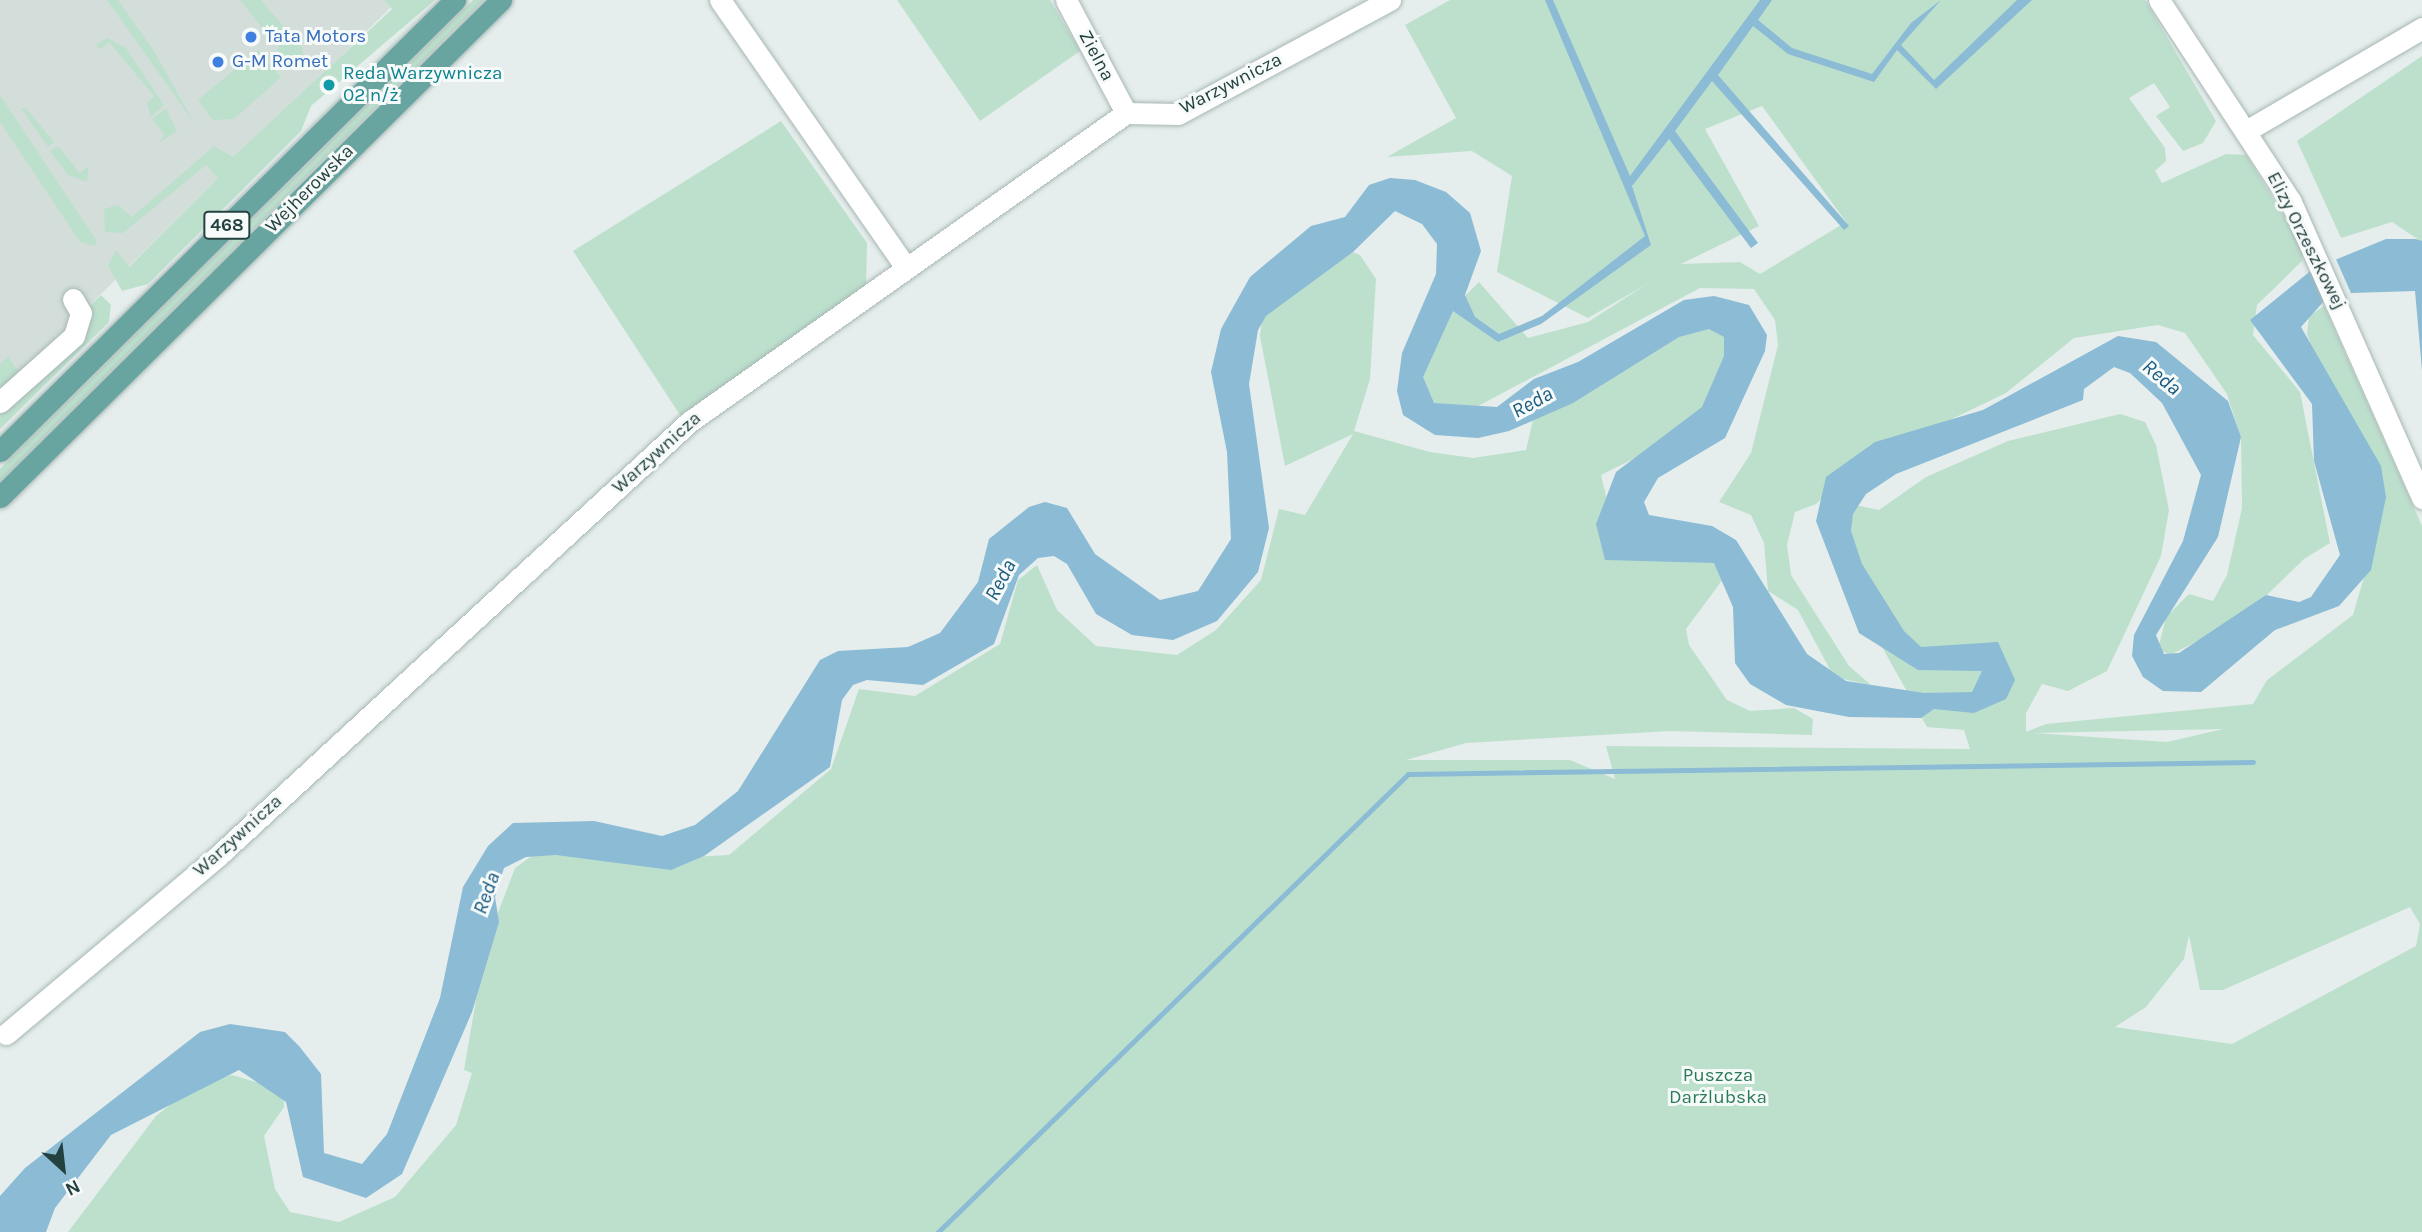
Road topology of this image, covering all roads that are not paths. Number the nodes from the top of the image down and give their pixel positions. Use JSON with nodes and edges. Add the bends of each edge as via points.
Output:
{"nodes":[{"id":1,"x":455,"y":0,"type":"edge"},
{"id":2,"x":501,"y":0,"type":"edge"},
{"id":3,"x":720,"y":0,"type":"edge"},
{"id":4,"x":1066,"y":0,"type":"edge"},
{"id":5,"x":1390,"y":0,"type":"edge"},
{"id":6,"x":2159,"y":0,"type":"edge"},
{"id":7,"x":2422,"y":28,"type":"edge"},
{"id":8,"x":1126,"y":113,"type":"junction"},
{"id":9,"x":2246,"y":131,"type":"junction"},
{"id":10,"x":906,"y":268,"type":"junction"},
{"id":11,"x":73,"y":299,"type":"dead end"},
{"id":12,"x":0,"y":402,"type":"edge"},
{"id":13,"x":0,"y":451,"type":"edge"},
{"id":14,"x":0,"y":497,"type":"edge"},
{"id":15,"x":2422,"y":498,"type":"edge"},
{"id":16,"x":6,"y":1034,"type":"dead end"}],
"edges":[{"from":1,"to":13,"type":"main road","name":"Wejherowska","number":"468"},
{"from":2,"to":14,"type":"main road","name":"Wejherowska","number":"468"},
{"from":3,"to":10,"type":"street"},
{"from":4,"to":8,"type":"street","name":"Zielna"},
{"from":5,"to":8,"type":"street","name":"Warzywnicza","via":[[1178,114]]},
{"from":6,"to":9,"type":"street","name":"Elizy Orzeszkowej"},
{"from":7,"to":9,"type":"street"},
{"from":8,"to":10,"type":"street","name":"Warzywnicza"},
{"from":9,"to":15,"type":"street","name":"Elizy Orzeszkowej","via":[[2320,262]]},
{"from":10,"to":16,"type":"street","name":"Warzywnicza","via":[[689,422],[219,855]]},
{"from":11,"to":12,"type":"street","via":[[81,313],[74,336]]}]}
